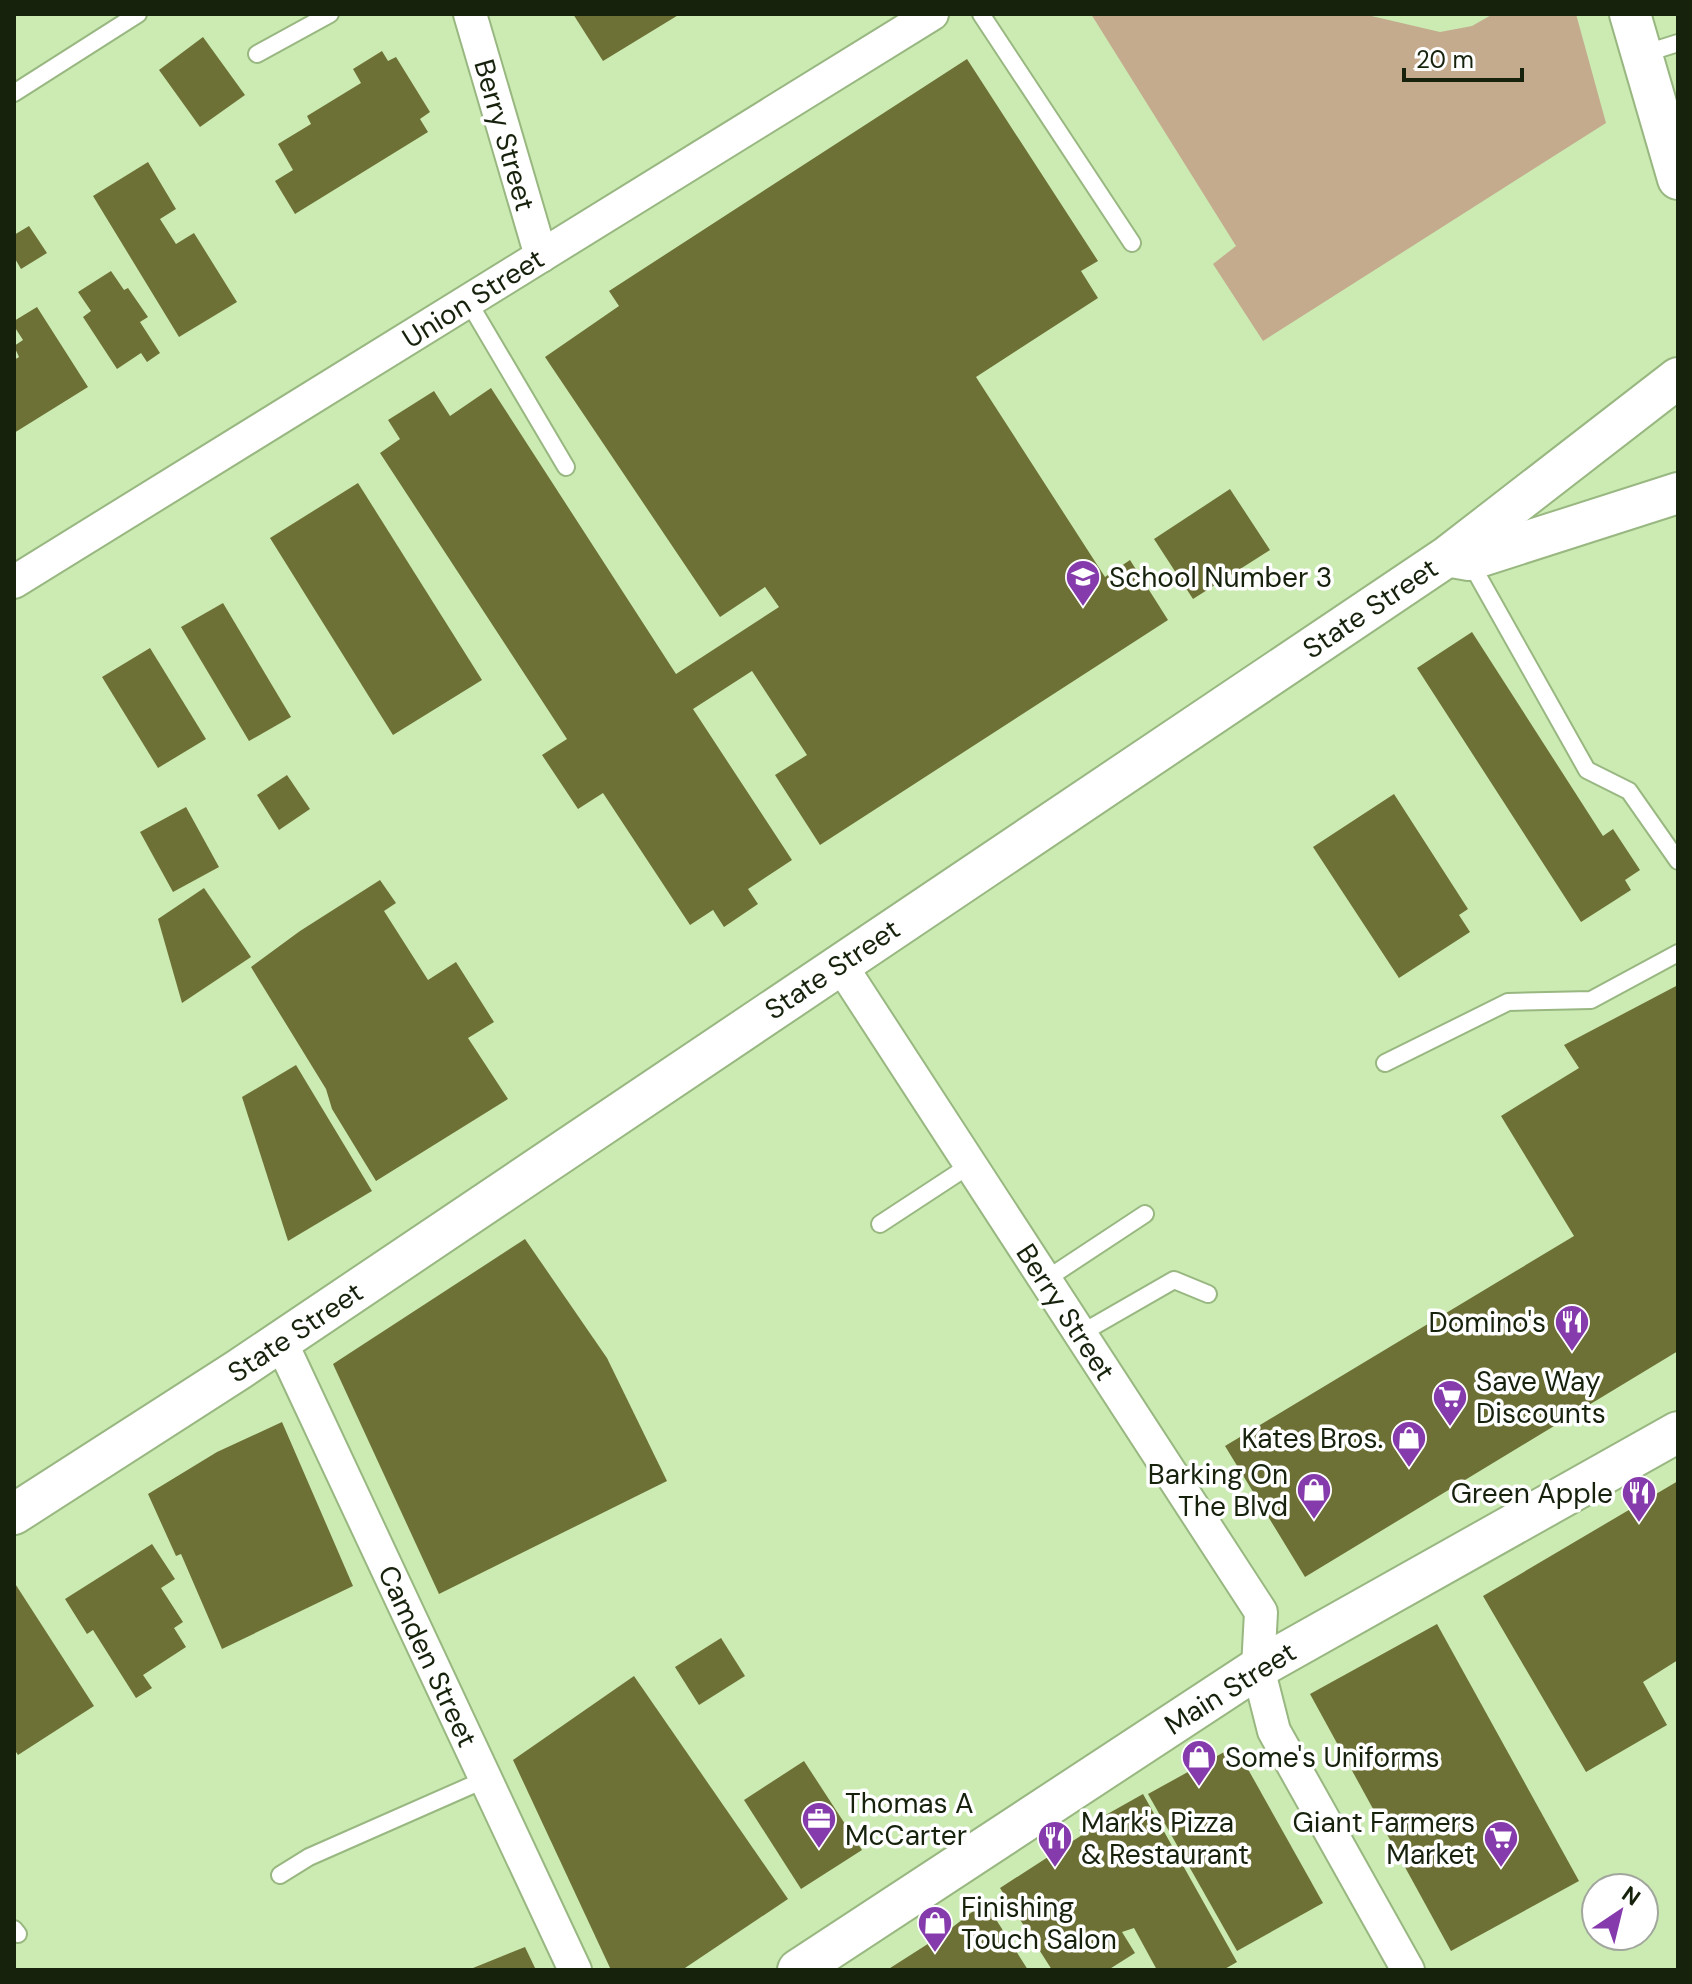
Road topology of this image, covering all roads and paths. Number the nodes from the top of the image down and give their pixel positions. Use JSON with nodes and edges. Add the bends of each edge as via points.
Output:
{"nodes":[{"id":1,"x":138,"y":14,"type":"edge"},
{"id":2,"x":330,"y":14,"type":"edge"},
{"id":3,"x":470,"y":14,"type":"edge"},
{"id":4,"x":932,"y":14,"type":"edge"},
{"id":5,"x":981,"y":14,"type":"edge"},
{"id":6,"x":1630,"y":14,"type":"edge"},
{"id":7,"x":1660,"y":49,"type":"edge"},
{"id":8,"x":257,"y":54,"type":"dead end"},
{"id":9,"x":14,"y":93,"type":"edge"},
{"id":10,"x":1678,"y":179,"type":"edge"},
{"id":11,"x":1132,"y":243,"type":"dead end"},
{"id":12,"x":541,"y":256,"type":"junction"},
{"id":13,"x":468,"y":301,"type":"junction"},
{"id":14,"x":1678,"y":378,"type":"edge"},
{"id":15,"x":566,"y":467,"type":"dead end"},
{"id":16,"x":1678,"y":493,"type":"edge"},
{"id":17,"x":1458,"y":558,"type":"junction"},
{"id":18,"x":14,"y":582,"type":"edge"},
{"id":19,"x":1678,"y":861,"type":"edge"},
{"id":20,"x":1678,"y":953,"type":"edge"},
{"id":21,"x":840,"y":964,"type":"junction"},
{"id":22,"x":1385,"y":1063,"type":"dead end"},
{"id":23,"x":970,"y":1165,"type":"junction"},
{"id":24,"x":1145,"y":1214,"type":"dead end"},
{"id":25,"x":880,"y":1224,"type":"dead end"},
{"id":26,"x":1045,"y":1280,"type":"junction"},
{"id":27,"x":1208,"y":1294,"type":"dead end"},
{"id":28,"x":1080,"y":1334,"type":"junction"},
{"id":29,"x":281,"y":1342,"type":"junction"},
{"id":30,"x":1678,"y":1432,"type":"edge"},
{"id":31,"x":14,"y":1514,"type":"edge"},
{"id":32,"x":1258,"y":1668,"type":"junction"},
{"id":33,"x":486,"y":1779,"type":"junction"},
{"id":34,"x":280,"y":1875,"type":"dead end"},
{"id":35,"x":575,"y":1970,"type":"edge"},
{"id":36,"x":798,"y":1970,"type":"edge"},
{"id":37,"x":1408,"y":1970,"type":"edge"}],
"edges":[{"from":1,"to":9,"type":"lane"},
{"from":2,"to":8,"type":"lane"},
{"from":3,"to":12,"type":"street","name":"Berry Street"},
{"from":4,"to":12,"type":"street","name":"Union Street"},
{"from":5,"to":11,"type":"lane"},
{"from":6,"to":7,"type":"street"},
{"from":7,"to":10,"type":"street"},
{"from":12,"to":13,"type":"street","name":"Union Street"},
{"from":13,"to":15,"type":"lane"},
{"from":13,"to":18,"type":"street","name":"Union Street"},
{"from":14,"to":17,"type":"street"},
{"from":16,"to":17,"type":"street","name":"State Street"},
{"from":17,"to":19,"type":"lane","via":[[1587,770],[1629,791]]},
{"from":17,"to":21,"type":"street","name":"State Street"},
{"from":20,"to":22,"type":"lane","via":[[1591,1000],[1508,1002]]},
{"from":21,"to":23,"type":"street","name":"Berry Street"},
{"from":21,"to":29,"type":"street","name":"State Street"},
{"from":23,"to":25,"type":"lane"},
{"from":23,"to":26,"type":"street","name":"Berry Street"},
{"from":24,"to":26,"type":"lane"},
{"from":26,"to":28,"type":"street","name":"Berry Street"},
{"from":27,"to":28,"type":"lane","via":[[1174,1280]]},
{"from":28,"to":32,"type":"street","name":"Berry Street","via":[[1261,1612]]},
{"from":29,"to":31,"type":"street","name":"State Street"},
{"from":29,"to":33,"type":"street","name":"Camden Street"},
{"from":30,"to":32,"type":"street","name":"Main Street"},
{"from":32,"to":36,"type":"street","name":"Main Street"},
{"from":32,"to":37,"type":"street","name":"Berry Street","via":[[1274,1731]]},
{"from":33,"to":34,"type":"lane","via":[[309,1857]]},
{"from":33,"to":35,"type":"street","name":"Camden Street"}]}
